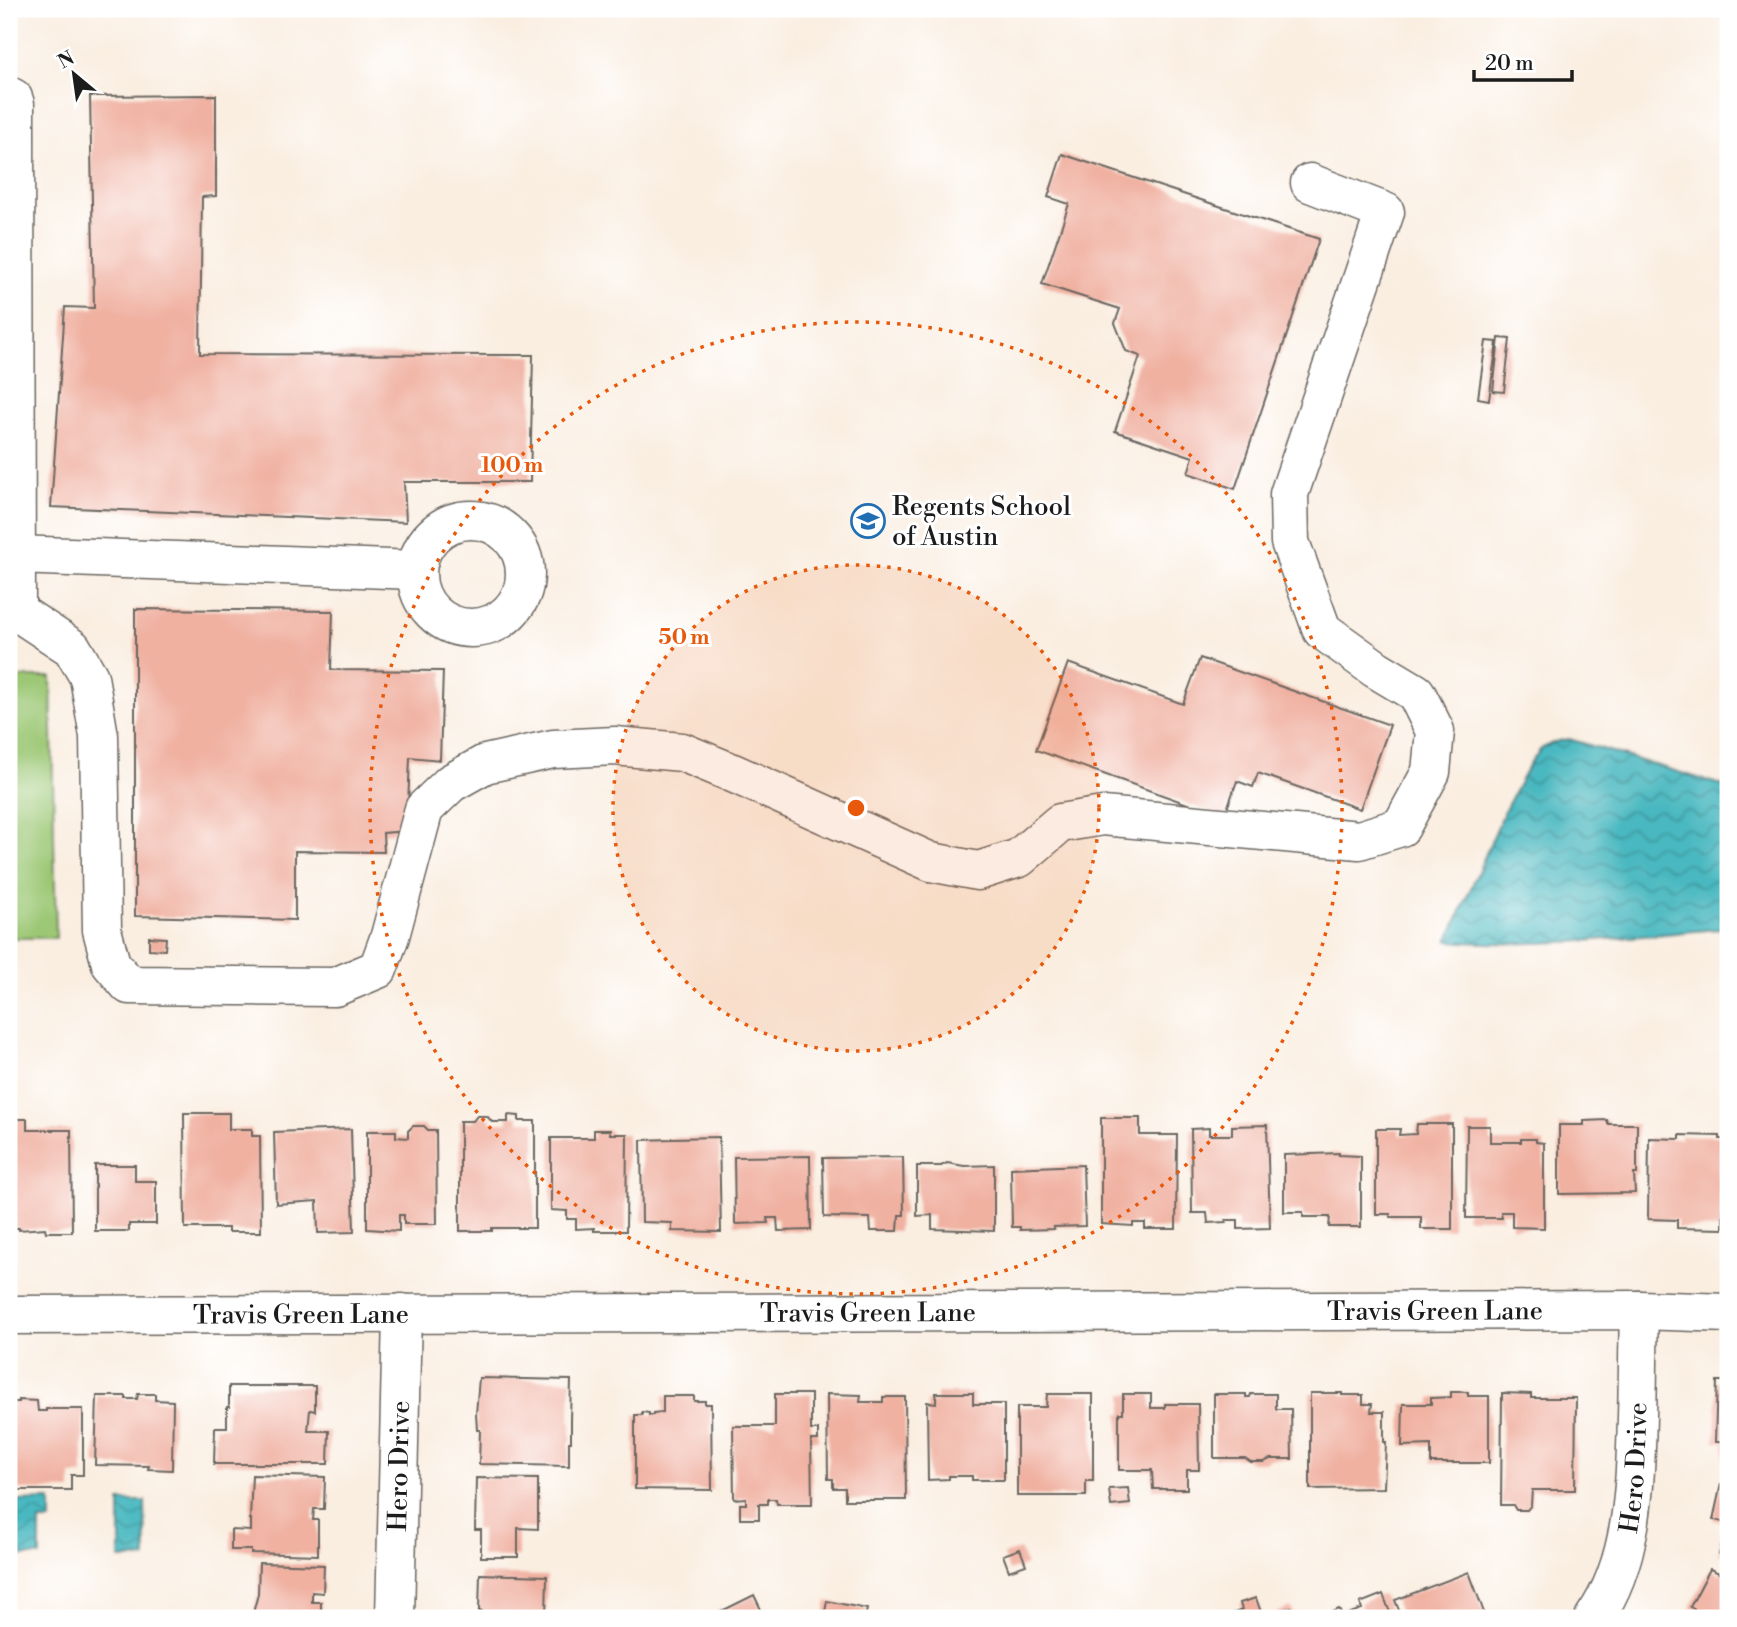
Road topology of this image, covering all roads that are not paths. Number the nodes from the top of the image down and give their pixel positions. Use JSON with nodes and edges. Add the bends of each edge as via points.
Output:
{"nodes":[{"id":1,"x":9,"y":96,"type":"edge"},
{"id":2,"x":13,"y":177,"type":"edge"},
{"id":3,"x":1310,"y":183,"type":"dead end"},
{"id":4,"x":13,"y":270,"type":"edge"},
{"id":5,"x":13,"y":348,"type":"edge"},
{"id":6,"x":13,"y":437,"type":"edge"},
{"id":7,"x":16,"y":555,"type":"junction"},
{"id":8,"x":416,"y":570,"type":"dead end"},
{"id":9,"x":13,"y":611,"type":"edge"},
{"id":10,"x":1639,"y":1310,"type":"junction"},
{"id":11,"x":402,"y":1313,"type":"junction"},
{"id":12,"x":1728,"y":1313,"type":"edge"},
{"id":13,"x":9,"y":1315,"type":"edge"},
{"id":14,"x":395,"y":1618,"type":"edge"},
{"id":15,"x":1594,"y":1618,"type":"edge"}],
"edges":[{"from":1,"to":2,"type":"street","via":[[15,104]]},
{"from":2,"to":4,"type":"street"},
{"from":3,"to":9,"type":"street","via":[[1385,212],[1289,494],[1290,541],[1322,630],[1416,693],[1435,732],[1431,772],[1401,827],[1359,840],[1102,816],[1060,823],[1019,858],[978,871],[931,862],[682,752],[615,746],[553,750],[485,764],[451,783],[424,809],[378,969],[335,987],[129,985],[111,964],[102,930],[99,736],[89,677],[72,648]]},
{"from":4,"to":5,"type":"street"},
{"from":5,"to":6,"type":"street"},
{"from":6,"to":7,"type":"street"},
{"from":7,"to":8,"type":"street"},
{"from":7,"to":9,"type":"street"},
{"from":10,"to":11,"type":"street","name":"Travis Green Lane"},
{"from":10,"to":12,"type":"street","name":"Travis Green Lane"},
{"from":10,"to":15,"type":"street","name":"Hero Drive","via":[[1633,1507],[1614,1580]]},
{"from":11,"to":13,"type":"street","name":"Travis Green Lane"},
{"from":11,"to":14,"type":"street","name":"Hero Drive"}]}
